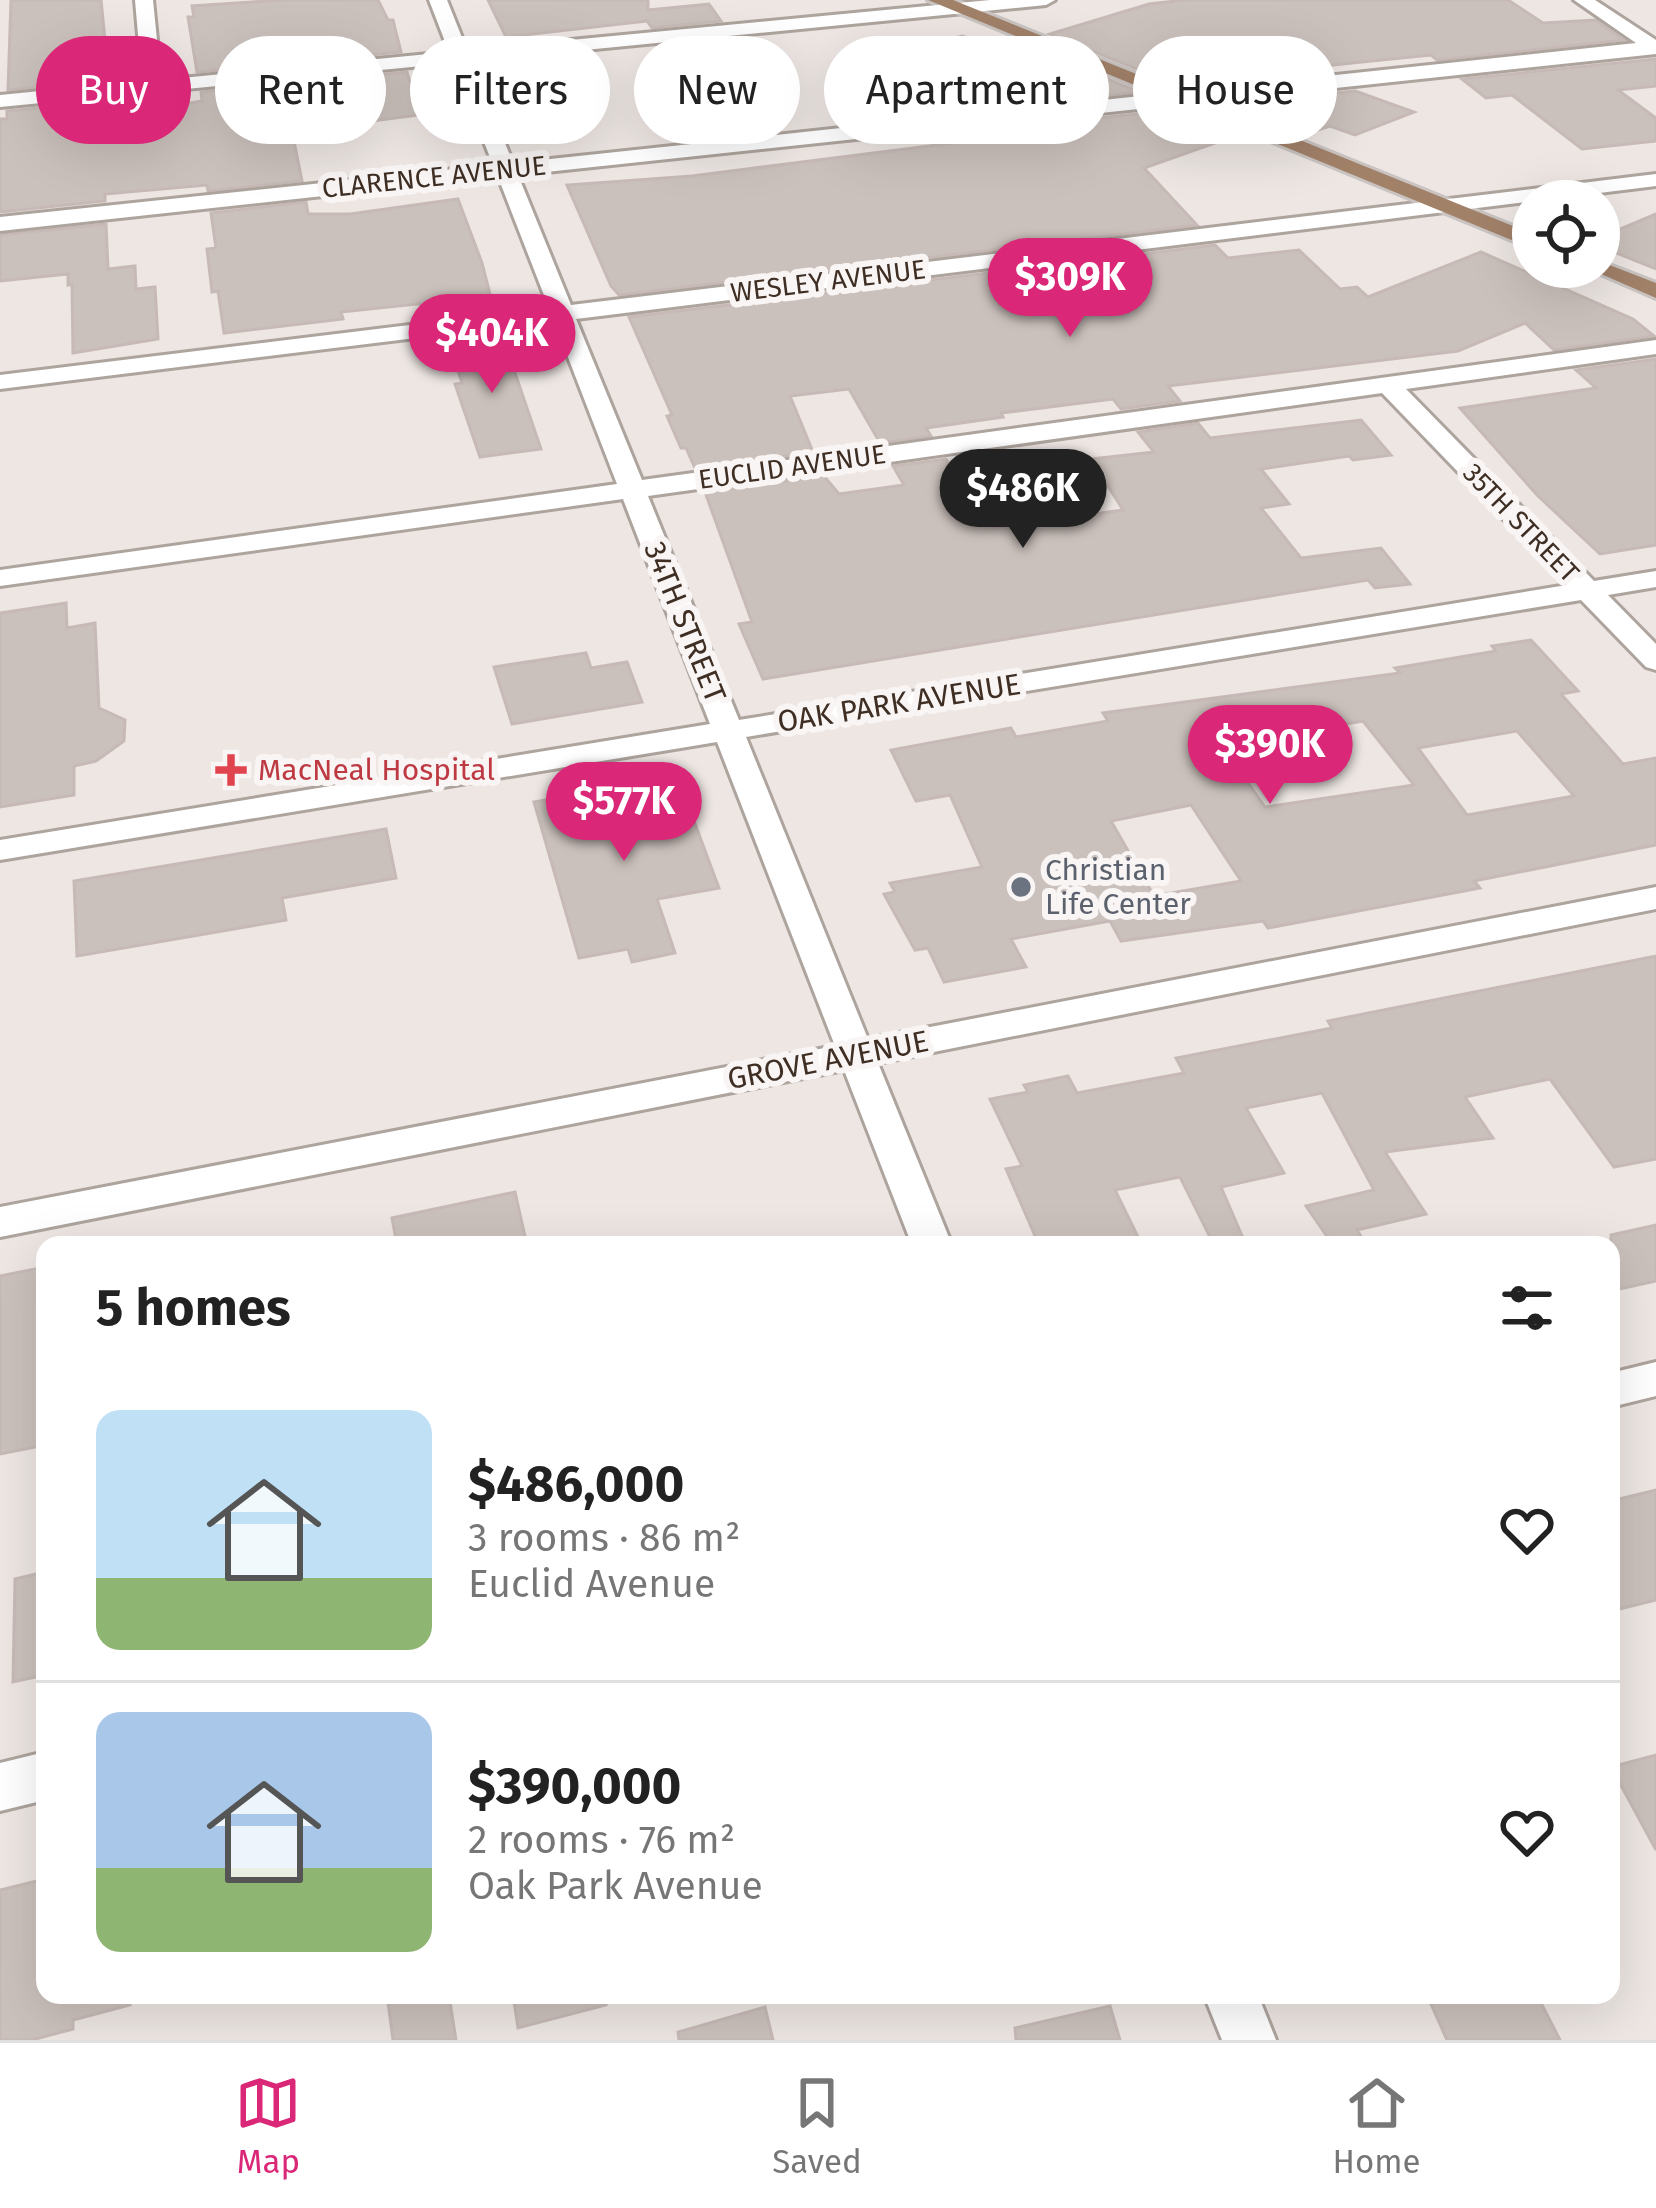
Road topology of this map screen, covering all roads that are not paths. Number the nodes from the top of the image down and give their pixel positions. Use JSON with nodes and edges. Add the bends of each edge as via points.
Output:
{"nodes":[{"id":1,"x":144,"y":0,"type":"edge"},
{"id":2,"x":438,"y":0,"type":"edge"},
{"id":3,"x":937,"y":0,"type":"edge"},
{"id":4,"x":1046,"y":0,"type":"edge"},
{"id":5,"x":1583,"y":0,"type":"edge"},
{"id":6,"x":958,"y":9,"type":"junction"},
{"id":7,"x":147,"y":36,"type":"edge"},
{"id":8,"x":453,"y":36,"type":"edge"},
{"id":9,"x":610,"y":42,"type":"edge"},
{"id":10,"x":1656,"y":47,"type":"edge"},
{"id":11,"x":410,"y":61,"type":"edge"},
{"id":12,"x":1133,"y":80,"type":"edge"},
{"id":13,"x":1337,"y":81,"type":"edge"},
{"id":14,"x":191,"y":82,"type":"edge"},
{"id":15,"x":36,"y":97,"type":"edge"},
{"id":16,"x":0,"y":101,"type":"edge"},
{"id":17,"x":1133,"y":103,"type":"edge"},
{"id":18,"x":496,"y":144,"type":"edge"},
{"id":19,"x":1291,"y":144,"type":"edge"},
{"id":20,"x":506,"y":170,"type":"junction"},
{"id":21,"x":1656,"y":180,"type":"edge"},
{"id":22,"x":1444,"y":206,"type":"junction"},
{"id":23,"x":0,"y":224,"type":"edge"},
{"id":24,"x":1512,"y":234,"type":"edge"},
{"id":25,"x":1620,"y":277,"type":"edge"},
{"id":26,"x":1656,"y":291,"type":"edge"},
{"id":27,"x":563,"y":314,"type":"junction"},
{"id":28,"x":1656,"y":347,"type":"edge"},
{"id":29,"x":0,"y":382,"type":"edge"},
{"id":30,"x":1387,"y":384,"type":"junction"},
{"id":31,"x":633,"y":490,"type":"junction"},
{"id":32,"x":0,"y":578,"type":"edge"},
{"id":33,"x":1656,"y":579,"type":"edge"},
{"id":34,"x":1587,"y":590,"type":"junction"},
{"id":35,"x":1656,"y":661,"type":"edge"},
{"id":36,"x":728,"y":730,"type":"junction"},
{"id":37,"x":0,"y":850,"type":"edge"},
{"id":38,"x":1656,"y":898,"type":"edge"},
{"id":39,"x":857,"y":1055,"type":"junction"},
{"id":40,"x":0,"y":1222,"type":"edge"},
{"id":41,"x":928,"y":1236,"type":"edge"},
{"id":42,"x":1656,"y":1379,"type":"edge"},
{"id":43,"x":1620,"y":1388,"type":"edge"},
{"id":44,"x":36,"y":1778,"type":"edge"},
{"id":45,"x":0,"y":1787,"type":"edge"},
{"id":46,"x":1235,"y":2004,"type":"edge"},
{"id":47,"x":1249,"y":2040,"type":"edge"}],
"edges":[{"from":1,"to":7,"type":"street"},
{"from":2,"to":8,"type":"street","name":"34TH STREET"},
{"from":3,"to":6,"type":"main road"},
{"from":4,"to":6,"type":"street"},
{"from":5,"to":10,"type":"street"},
{"from":6,"to":9,"type":"street"},
{"from":6,"to":12,"type":"main road"},
{"from":10,"to":13,"type":"street","name":"CLARENCE AVENUE"},
{"from":11,"to":14,"type":"street"},
{"from":15,"to":16,"type":"street"},
{"from":17,"to":20,"type":"street","name":"CLARENCE AVENUE"},
{"from":18,"to":20,"type":"street","name":"34TH STREET"},
{"from":19,"to":22,"type":"main road"},
{"from":20,"to":23,"type":"street","name":"CLARENCE AVENUE"},
{"from":20,"to":27,"type":"street","name":"34TH STREET"},
{"from":21,"to":22,"type":"street","name":"WESLEY AVENUE"},
{"from":22,"to":24,"type":"main road"},
{"from":22,"to":27,"type":"street","name":"WESLEY AVENUE"},
{"from":25,"to":26,"type":"main road"},
{"from":27,"to":29,"type":"street","name":"WESLEY AVENUE"},
{"from":27,"to":31,"type":"street","name":"34TH STREET"},
{"from":28,"to":30,"type":"street","name":"EUCLID AVENUE"},
{"from":30,"to":31,"type":"street","name":"EUCLID AVENUE"},
{"from":30,"to":34,"type":"street","name":"35TH STREET"},
{"from":31,"to":32,"type":"street","name":"EUCLID AVENUE"},
{"from":31,"to":36,"type":"street","name":"34TH STREET"},
{"from":33,"to":34,"type":"street","name":"OAK PARK AVENUE"},
{"from":34,"to":35,"type":"street","name":"35TH STREET"},
{"from":34,"to":36,"type":"street","name":"OAK PARK AVENUE"},
{"from":36,"to":37,"type":"street","name":"OAK PARK AVENUE"},
{"from":36,"to":39,"type":"street","name":"34TH STREET"},
{"from":38,"to":39,"type":"street","name":"GROVE AVENUE"},
{"from":39,"to":40,"type":"street","name":"GROVE AVENUE"},
{"from":39,"to":41,"type":"street","name":"34TH STREET"},
{"from":42,"to":43,"type":"street"},
{"from":44,"to":45,"type":"street"},
{"from":46,"to":47,"type":"street"}]}
